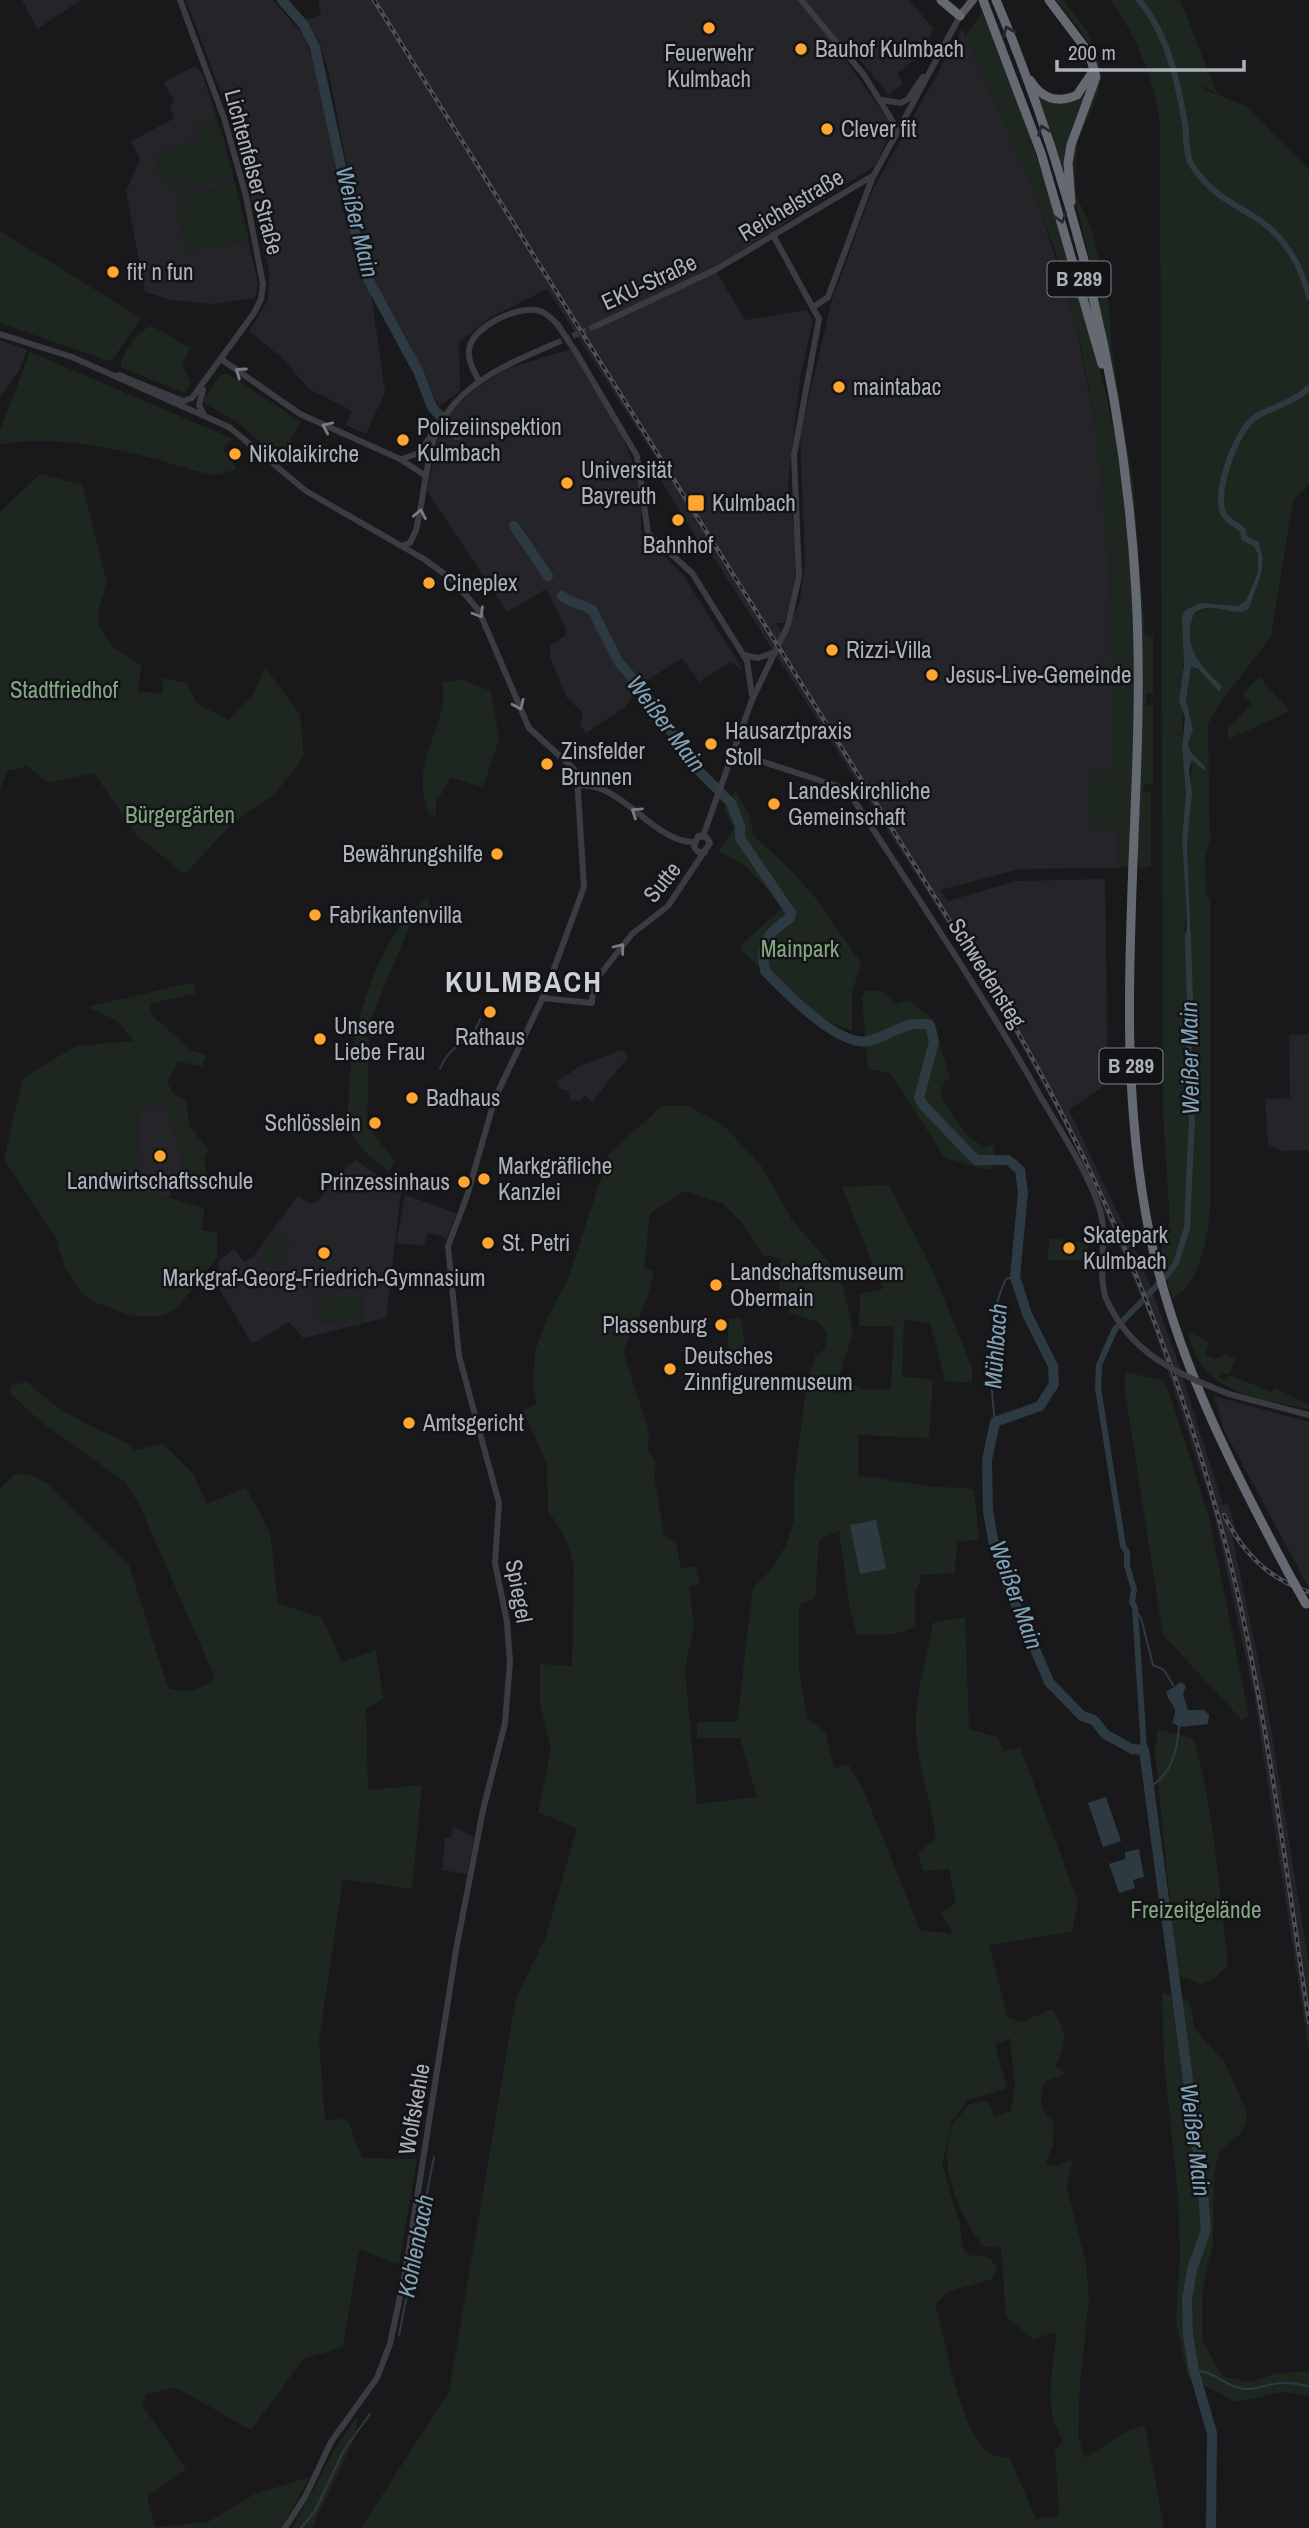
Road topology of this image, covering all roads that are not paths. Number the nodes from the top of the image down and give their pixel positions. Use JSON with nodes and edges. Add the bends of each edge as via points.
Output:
{"nodes":[{"id":1,"x":180,"y":0,"type":"edge"},
{"id":2,"x":801,"y":0,"type":"edge"},
{"id":3,"x":941,"y":0,"type":"edge"},
{"id":4,"x":972,"y":0,"type":"edge"},
{"id":5,"x":983,"y":0,"type":"edge"},
{"id":6,"x":1049,"y":0,"type":"edge"},
{"id":7,"x":996,"y":1,"type":"edge"},
{"id":8,"x":960,"y":16,"type":"junction"},
{"id":9,"x":1020,"y":60,"type":"junction"},
{"id":10,"x":1094,"y":68,"type":"junction"},
{"id":11,"x":927,"y":73,"type":"junction"},
{"id":12,"x":882,"y":100,"type":"junction"},
{"id":13,"x":898,"y":130,"type":"junction"},
{"id":14,"x":874,"y":175,"type":"junction"},
{"id":15,"x":1072,"y":218,"type":"junction"},
{"id":16,"x":773,"y":235,"type":"junction"},
{"id":17,"x":717,"y":270,"type":"joint"},
{"id":18,"x":815,"y":306,"type":"junction"},
{"id":19,"x":596,"y":326,"type":"tunnel mouth"},
{"id":20,"x":0,"y":334,"type":"edge"},
{"id":21,"x":556,"y":343,"type":"tunnel mouth"},
{"id":22,"x":221,"y":359,"type":"junction"},
{"id":23,"x":107,"y":372,"type":"junction"},
{"id":24,"x":479,"y":382,"type":"junction"},
{"id":25,"x":204,"y":384,"type":"junction"},
{"id":26,"x":1114,"y":406,"type":"junction"},
{"id":27,"x":205,"y":416,"type":"junction"},
{"id":28,"x":438,"y":425,"type":"junction"},
{"id":29,"x":400,"y":459,"type":"junction"},
{"id":30,"x":426,"y":476,"type":"junction"},
{"id":31,"x":404,"y":545,"type":"junction"},
{"id":32,"x":774,"y":652,"type":"junction"},
{"id":33,"x":744,"y":655,"type":"junction"},
{"id":34,"x":752,"y":700,"type":"junction"},
{"id":35,"x":733,"y":752,"type":"junction"},
{"id":36,"x":578,"y":786,"type":"junction"},
{"id":37,"x":704,"y":836,"type":"junction"},
{"id":38,"x":693,"y":842,"type":"junction"},
{"id":39,"x":705,"y":852,"type":"junction"},
{"id":40,"x":542,"y":998,"type":"junction"},
{"id":41,"x":1309,"y":1415,"type":"edge"},
{"id":42,"x":1307,"y":1607,"type":"edge"},
{"id":43,"x":478,"y":1834,"type":"joint"},
{"id":44,"x":285,"y":2528,"type":"edge"}],
"edges":[{"from":1,"to":22,"type":"street","name":"Lichtenfelser Straße","via":[[224,118],[262,275],[261,299]]},
{"from":2,"to":12,"type":"street"},
{"from":3,"to":8,"type":"highway"},
{"from":4,"to":8,"type":"main road"},
{"from":5,"to":26,"type":"highway","number":"B 289","one_way":true,"via":[[1041,153]]},
{"from":6,"to":10,"type":"highway","via":[[1083,43]]},
{"from":9,"to":7,"type":"highway","one_way":true},
{"from":8,"to":11,"type":"street"},
{"from":9,"to":10,"type":"highway","via":[[1040,93],[1060,100],[1083,90]]},
{"from":15,"to":9,"type":"highway","number":"B 289","one_way":true},
{"from":10,"to":15,"type":"highway","via":[[1094,88],[1068,163]]},
{"from":11,"to":12,"type":"street","via":[[901,103]]},
{"from":11,"to":13,"type":"street","name":"Reichelstraße"},
{"from":12,"to":13,"type":"street"},
{"from":13,"to":14,"type":"street","name":"Reichelstraße"},
{"from":14,"to":16,"type":"street","name":"Reichelstraße"},
{"from":14,"to":18,"type":"street","via":[[828,296]]},
{"from":15,"to":26,"type":"highway","number":"B 289","via":[[1101,330]]},
{"from":16,"to":17,"type":"street","name":"Reichelstraße"},
{"from":16,"to":18,"type":"street"},
{"from":17,"to":19,"type":"street","name":"EKU-Straße"},
{"from":18,"to":32,"type":"street","name":"Sutte","via":[[820,328],[794,455],[799,576],[788,625]]},
{"from":20,"to":23,"type":"street"},
{"from":21,"to":24,"type":"street"},
{"from":22,"to":25,"type":"street","name":"Lichtenfelser Straße"},
{"from":29,"to":22,"type":"street","one_way":true,"via":[[300,414]]},
{"from":23,"to":25,"type":"street","name":"Lichtenfelser Straße","via":[[183,401]]},
{"from":23,"to":27,"type":"street"},
{"from":24,"to":28,"type":"street","via":[[444,413]]},
{"from":24,"to":33,"type":"street","bridge":true,"via":[[469,358],[469,346],[477,334],[523,311],[546,313],[558,325],[637,456],[648,533],[692,573]]},
{"from":25,"to":27,"type":"street","via":[[199,405]]},
{"from":26,"to":42,"type":"highway","number":"B 289","bridge":true,"via":[[1129,501],[1138,643],[1132,1082],[1140,1173],[1170,1309],[1206,1412]]},
{"from":27,"to":31,"type":"street","via":[[229,427],[306,491]]},
{"from":28,"to":29,"type":"street","via":[[419,453]]},
{"from":28,"to":30,"type":"street"},
{"from":29,"to":30,"type":"street"},
{"from":31,"to":30,"type":"street","one_way":true,"via":[[416,530]]},
{"from":31,"to":36,"type":"street","one_way":true,"via":[[454,582],[479,611],[529,728],[573,769]]},
{"from":32,"to":33,"type":"street","via":[[758,658]]},
{"from":32,"to":34,"type":"street","name":"Sutte"},
{"from":33,"to":34,"type":"street","via":[[751,672]]},
{"from":34,"to":35,"type":"street","name":"Sutte"},
{"from":35,"to":37,"type":"street","name":"Sutte"},
{"from":35,"to":41,"type":"street","name":"Schwedensteg","bridge":true,"via":[[837,786],[854,800],[946,939],[1080,1168],[1104,1226],[1101,1272],[1105,1296],[1125,1334],[1145,1352],[1229,1394]]},
{"from":38,"to":36,"type":"street","one_way":true,"via":[[677,841],[598,786]]},
{"from":36,"to":40,"type":"street","name":"Spiegel","via":[[584,887]]},
{"from":37,"to":38,"type":"street","name":"Sutte"},
{"from":37,"to":39,"type":"street","name":"Sutte","via":[[710,843]]},
{"from":38,"to":39,"type":"street","name":"Sutte","via":[[696,850]]},
{"from":40,"to":39,"type":"street","name":"Sutte","one_way":true,"via":[[592,1003],[593,985],[599,976],[632,934],[668,906]]},
{"from":40,"to":43,"type":"street","name":"Spiegel","via":[[495,1098],[448,1246],[459,1356],[497,1489],[495,1563],[510,1662],[505,1723]]},
{"from":43,"to":44,"type":"street","name":"Wolfskehle","via":[[390,2344],[377,2378],[331,2442]]}]}
